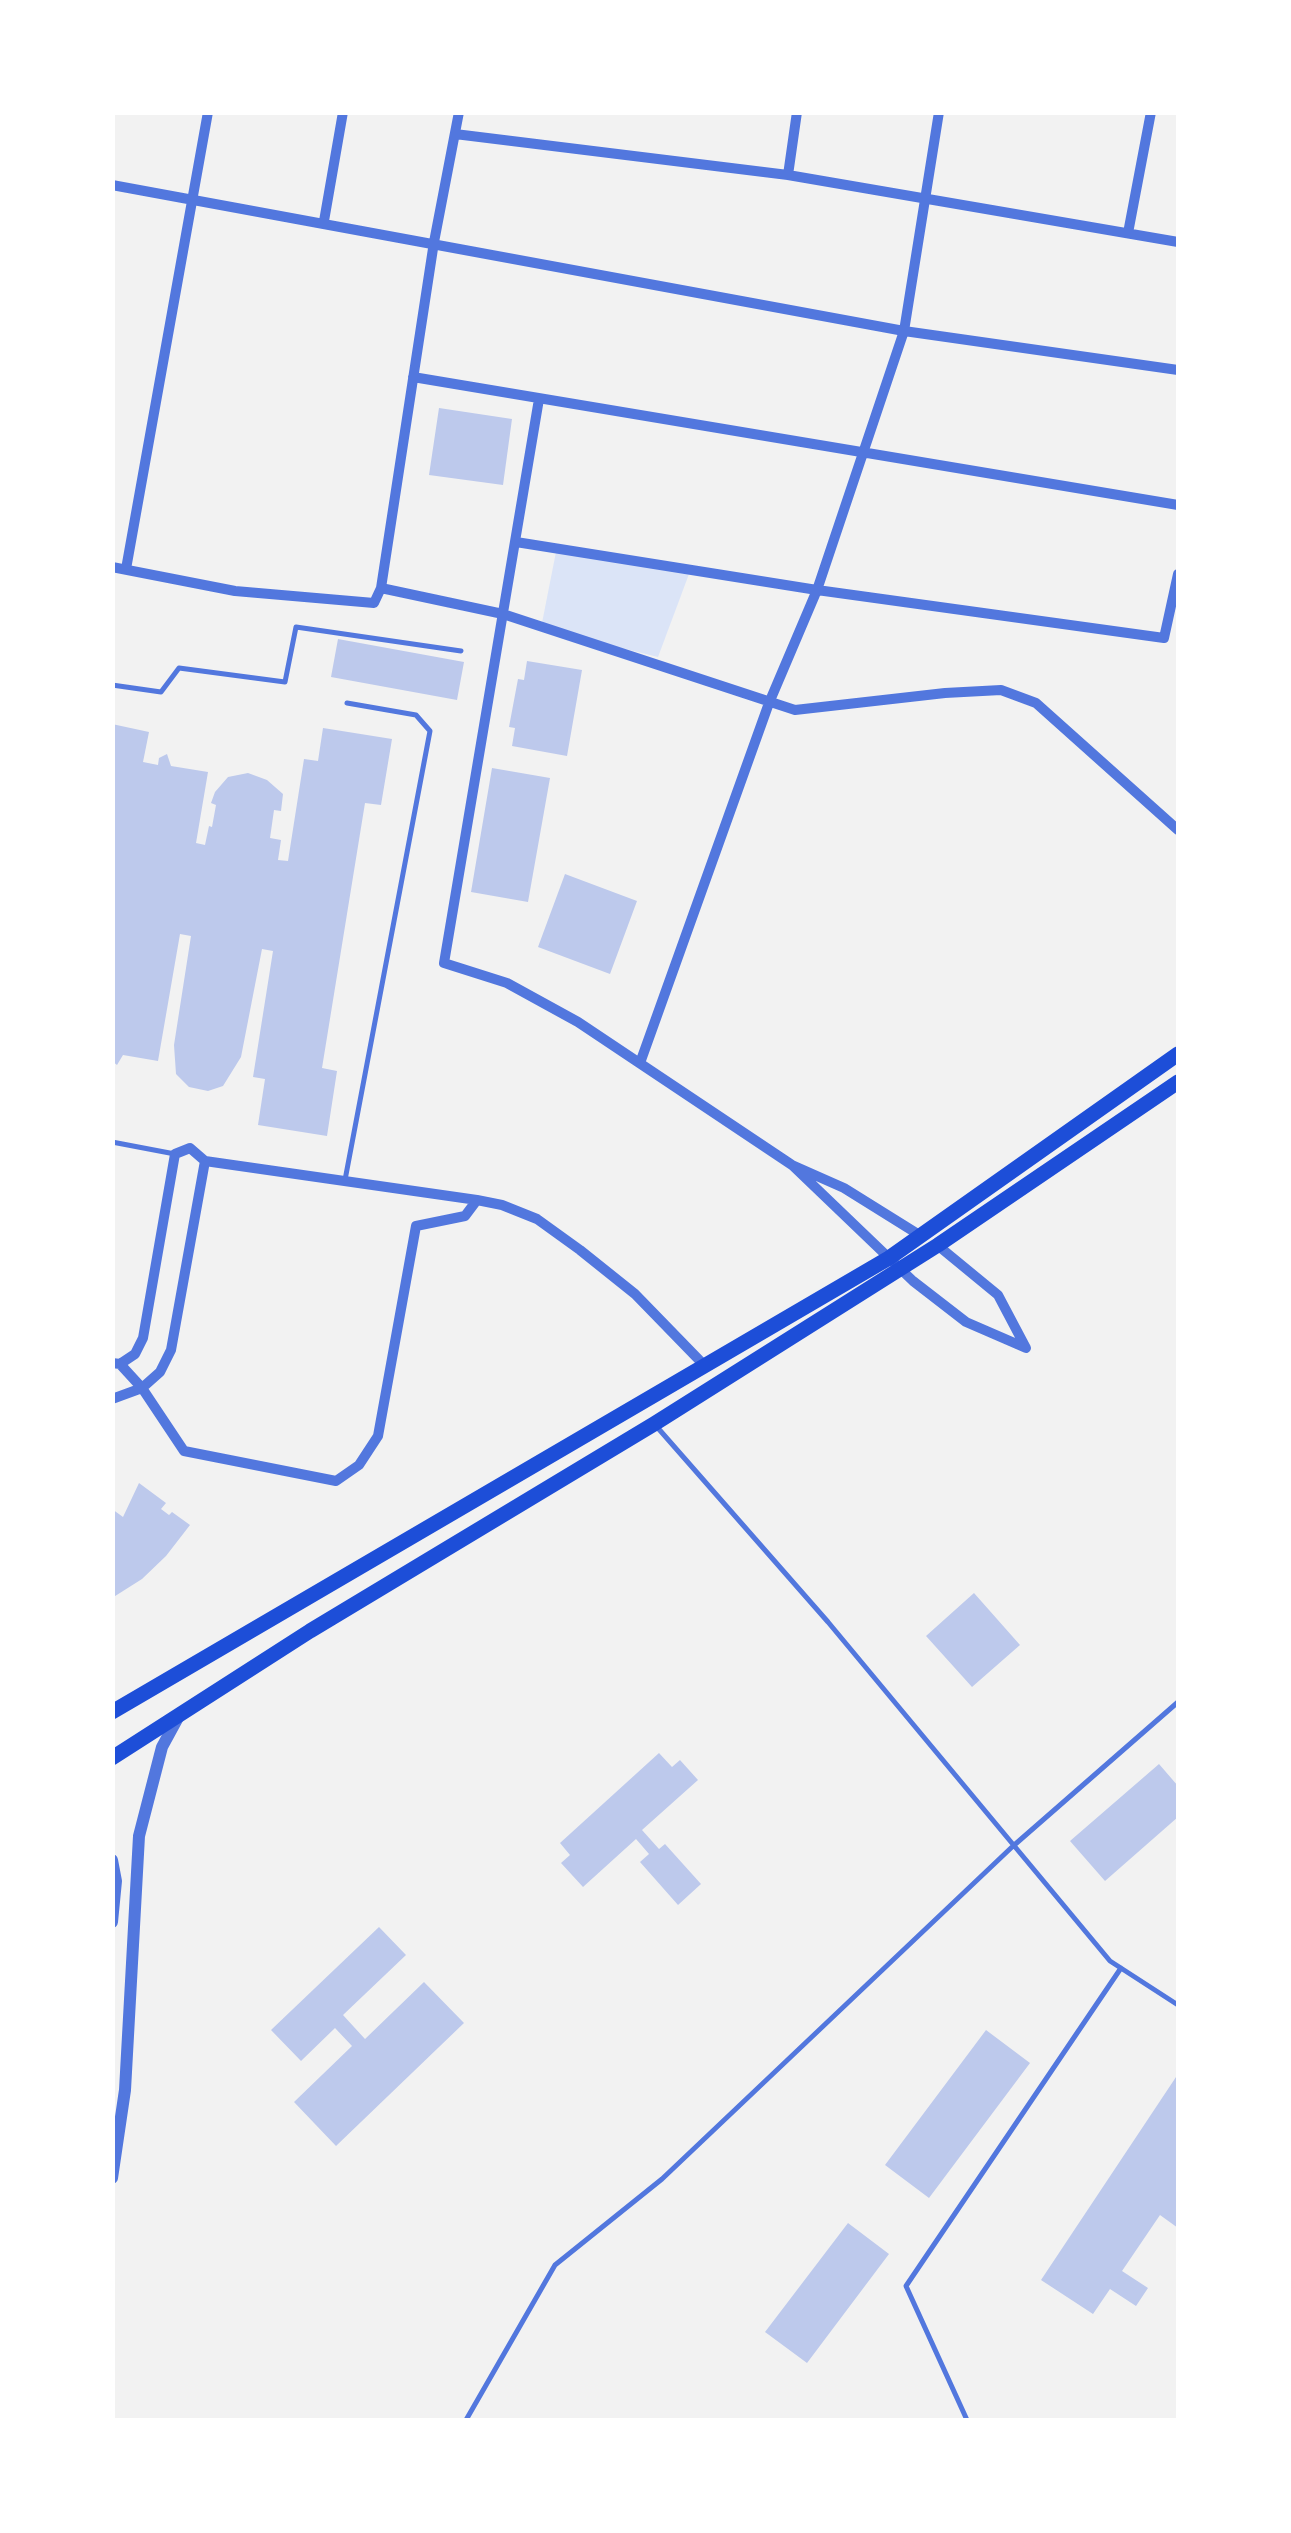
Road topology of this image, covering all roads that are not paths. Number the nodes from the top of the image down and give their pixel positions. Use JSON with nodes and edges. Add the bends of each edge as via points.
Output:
{"nodes":[{"id":1,"x":208,"y":112,"type":"edge"},
{"id":2,"x":343,"y":112,"type":"edge"},
{"id":3,"x":459,"y":112,"type":"edge"},
{"id":4,"x":797,"y":112,"type":"edge"},
{"id":5,"x":939,"y":112,"type":"edge"},
{"id":6,"x":1151,"y":112,"type":"edge"},
{"id":7,"x":455,"y":134,"type":"junction"},
{"id":8,"x":788,"y":175,"type":"junction"},
{"id":9,"x":112,"y":184,"type":"edge"},
{"id":10,"x":193,"y":198,"type":"junction"},
{"id":11,"x":925,"y":199,"type":"junction"},
{"id":12,"x":324,"y":222,"type":"junction"},
{"id":13,"x":1128,"y":233,"type":"junction"},
{"id":14,"x":434,"y":242,"type":"junction"},
{"id":15,"x":1178,"y":242,"type":"edge"},
{"id":16,"x":904,"y":330,"type":"junction"},
{"id":17,"x":1178,"y":370,"type":"edge"},
{"id":18,"x":413,"y":377,"type":"junction"},
{"id":19,"x":539,"y":399,"type":"junction"},
{"id":20,"x":860,"y":453,"type":"junction"},
{"id":21,"x":1178,"y":504,"type":"edge"},
{"id":22,"x":516,"y":542,"type":"junction"},
{"id":23,"x":112,"y":567,"type":"edge"},
{"id":24,"x":126,"y":569,"type":"junction"},
{"id":25,"x":1178,"y":574,"type":"edge"},
{"id":26,"x":381,"y":588,"type":"junction"},
{"id":27,"x":817,"y":590,"type":"junction"},
{"id":28,"x":503,"y":614,"type":"junction"},
{"id":29,"x":461,"y":651,"type":"dead end"},
{"id":30,"x":112,"y":685,"type":"edge"},
{"id":31,"x":347,"y":702,"type":"dead end"},
{"id":32,"x":769,"y":703,"type":"junction"},
{"id":33,"x":1178,"y":830,"type":"edge"},
{"id":34,"x":1178,"y":1054,"type":"edge"},
{"id":35,"x":640,"y":1063,"type":"junction"},
{"id":36,"x":1178,"y":1082,"type":"edge"},
{"id":37,"x":112,"y":1142,"type":"edge"},
{"id":38,"x":175,"y":1154,"type":"junction"},
{"id":39,"x":205,"y":1162,"type":"junction"},
{"id":40,"x":792,"y":1165,"type":"junction"},
{"id":41,"x":345,"y":1180,"type":"junction"},
{"id":42,"x":477,"y":1200,"type":"junction"},
{"id":43,"x":931,"y":1241,"type":"junction"},
{"id":44,"x":894,"y":1263,"type":"junction"},
{"id":45,"x":116,"y":1364,"type":"edge"},
{"id":46,"x":705,"y":1366,"type":"junction"},
{"id":47,"x":142,"y":1388,"type":"junction"},
{"id":48,"x":112,"y":1399,"type":"edge"},
{"id":49,"x":654,"y":1424,"type":"junction"},
{"id":50,"x":1178,"y":1702,"type":"edge"},
{"id":51,"x":112,"y":1712,"type":"edge"},
{"id":52,"x":180,"y":1713,"type":"junction"},
{"id":53,"x":112,"y":1758,"type":"edge"},
{"id":54,"x":1012,"y":1846,"type":"junction"},
{"id":55,"x":112,"y":1860,"type":"edge"},
{"id":56,"x":112,"y":1922,"type":"edge"},
{"id":57,"x":1121,"y":1968,"type":"junction"},
{"id":58,"x":1178,"y":2005,"type":"edge"},
{"id":59,"x":112,"y":2178,"type":"edge"},
{"id":60,"x":466,"y":2420,"type":"edge"},
{"id":61,"x":967,"y":2420,"type":"edge"}],
"edges":[{"from":1,"to":10,"type":"street"},
{"from":2,"to":12,"type":"street"},
{"from":3,"to":7,"type":"street"},
{"from":4,"to":8,"type":"street"},
{"from":5,"to":11,"type":"street"},
{"from":6,"to":13,"type":"street"},
{"from":7,"to":8,"type":"street"},
{"from":7,"to":14,"type":"street"},
{"from":8,"to":11,"type":"street"},
{"from":9,"to":10,"type":"street"},
{"from":10,"to":12,"type":"street"},
{"from":10,"to":24,"type":"street"},
{"from":11,"to":13,"type":"street"},
{"from":11,"to":16,"type":"street"},
{"from":12,"to":14,"type":"street"},
{"from":13,"to":15,"type":"street"},
{"from":14,"to":16,"type":"street"},
{"from":14,"to":18,"type":"street"},
{"from":16,"to":17,"type":"street"},
{"from":16,"to":20,"type":"street"},
{"from":18,"to":19,"type":"street"},
{"from":18,"to":26,"type":"street"},
{"from":19,"to":20,"type":"street"},
{"from":19,"to":22,"type":"street"},
{"from":20,"to":21,"type":"street"},
{"from":20,"to":27,"type":"street"},
{"from":22,"to":27,"type":"street"},
{"from":22,"to":28,"type":"street"},
{"from":23,"to":24,"type":"street"},
{"from":24,"to":26,"type":"street","via":[[236,591],[374,603]]},
{"from":25,"to":27,"type":"street","via":[[1164,638]]},
{"from":26,"to":28,"type":"street"},
{"from":27,"to":32,"type":"street"},
{"from":28,"to":32,"type":"street"},
{"from":28,"to":35,"type":"street","via":[[444,963],[507,983]]},
{"from":29,"to":30,"type":"lane","via":[[296,628],[285,682],[179,668],[161,692]]},
{"from":31,"to":41,"type":"lane","via":[[416,715],[430,731]]},
{"from":32,"to":33,"type":"street","via":[[824,709],[1001,690],[1036,702]]},
{"from":32,"to":35,"type":"street"},
{"from":34,"to":43,"type":"main road"},
{"from":35,"to":40,"type":"street"},
{"from":36,"to":43,"type":"main road"},
{"from":37,"to":38,"type":"lane"},
{"from":38,"to":39,"type":"street","via":[[190,1148]]},
{"from":38,"to":45,"type":"street","via":[[143,1338],[135,1354]]},
{"from":39,"to":41,"type":"street"},
{"from":39,"to":47,"type":"street","via":[[171,1350]]},
{"from":40,"to":43,"type":"street"},
{"from":40,"to":44,"type":"street"},
{"from":41,"to":42,"type":"street"},
{"from":42,"to":46,"type":"street","via":[[536,1218],[634,1294]]},
{"from":42,"to":47,"type":"street","via":[[465,1216],[416,1226],[378,1436],[358,1465],[336,1481],[184,1451]]},
{"from":43,"to":44,"type":"main road"},
{"from":43,"to":44,"type":"street","via":[[998,1295],[1026,1348],[966,1322]]},
{"from":44,"to":46,"type":"main road"},
{"from":44,"to":49,"type":"main road"},
{"from":45,"to":47,"type":"street"},
{"from":46,"to":51,"type":"main road"},
{"from":47,"to":48,"type":"street"},
{"from":49,"to":52,"type":"main road"},
{"from":49,"to":54,"type":"lane"},
{"from":50,"to":54,"type":"lane"},
{"from":52,"to":53,"type":"main road"},
{"from":52,"to":59,"type":"street","via":[[162,1747],[139,1836],[124,2090]]},
{"from":54,"to":57,"type":"lane"},
{"from":54,"to":60,"type":"lane","via":[[662,2179],[555,2265]]},
{"from":55,"to":56,"type":"street"},
{"from":57,"to":58,"type":"lane"},
{"from":57,"to":61,"type":"lane","via":[[906,2286]]}]}
